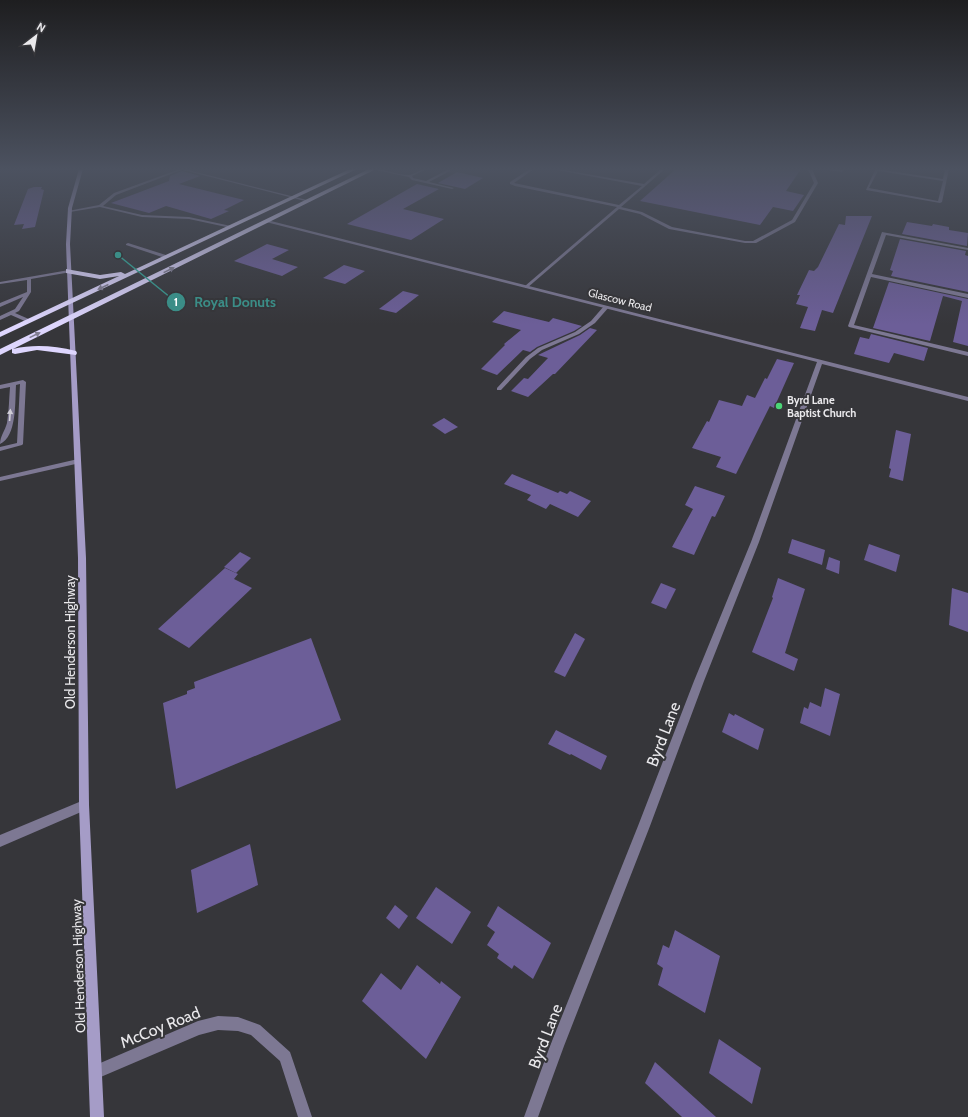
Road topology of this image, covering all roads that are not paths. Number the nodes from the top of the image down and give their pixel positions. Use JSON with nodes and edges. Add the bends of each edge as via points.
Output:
{"nodes":[{"id":1,"x":69,"y":221,"type":"edge"},
{"id":2,"x":203,"y":221,"type":"edge"},
{"id":3,"x":242,"y":221,"type":"edge"},
{"id":4,"x":267,"y":221,"type":"joint"},
{"id":5,"x":603,"y":221,"type":"edge"},
{"id":6,"x":657,"y":221,"type":"edge"},
{"id":7,"x":794,"y":221,"type":"edge"},
{"id":8,"x":229,"y":227,"type":"junction"},
{"id":9,"x":128,"y":244,"type":"dead end"},
{"id":10,"x":968,"y":249,"type":"edge"},
{"id":11,"x":167,"y":257,"type":"junction"},
{"id":12,"x":147,"y":266,"type":"junction"},
{"id":13,"x":69,"y":271,"type":"junction"},
{"id":14,"x":869,"y":275,"type":"junction"},
{"id":15,"x":29,"y":278,"type":"junction"},
{"id":16,"x":0,"y":283,"type":"edge"},
{"id":17,"x":527,"y":287,"type":"junction"},
{"id":18,"x":29,"y":292,"type":"junction"},
{"id":19,"x":968,"y":296,"type":"edge"},
{"id":20,"x":24,"y":300,"type":"junction"},
{"id":21,"x":70,"y":302,"type":"junction"},
{"id":22,"x":2,"y":307,"type":"edge"},
{"id":23,"x":606,"y":307,"type":"junction"},
{"id":24,"x":11,"y":313,"type":"junction"},
{"id":25,"x":0,"y":318,"type":"edge"},
{"id":26,"x":71,"y":318,"type":"junction"},
{"id":27,"x":29,"y":321,"type":"junction"},
{"id":28,"x":0,"y":335,"type":"edge"},
{"id":29,"x":0,"y":353,"type":"edge"},
{"id":30,"x":73,"y":353,"type":"junction"},
{"id":31,"x":968,"y":354,"type":"edge"},
{"id":32,"x":820,"y":361,"type":"junction"},
{"id":33,"x":12,"y":384,"type":"junction"},
{"id":34,"x":0,"y":387,"type":"edge"},
{"id":35,"x":499,"y":389,"type":"dead end"},
{"id":36,"x":968,"y":399,"type":"edge"},
{"id":37,"x":0,"y":442,"type":"edge"},
{"id":38,"x":0,"y":449,"type":"edge"},
{"id":39,"x":78,"y":461,"type":"junction"},
{"id":40,"x":0,"y":479,"type":"edge"},
{"id":41,"x":84,"y":805,"type":"junction"},
{"id":42,"x":0,"y":841,"type":"edge"},
{"id":43,"x":96,"y":1072,"type":"junction"},
{"id":44,"x":97,"y":1117,"type":"edge"},
{"id":45,"x":305,"y":1117,"type":"edge"},
{"id":46,"x":531,"y":1117,"type":"edge"}],
"edges":[{"from":1,"to":13,"type":"main road","name":"Old Henderson Highway"},
{"from":2,"to":8,"type":"street"},
{"from":3,"to":8,"type":"highway"},
{"from":4,"to":17,"type":"street","name":"Glascow Road"},
{"from":26,"to":4,"type":"highway","one_way":true},
{"from":5,"to":17,"type":"street"},
{"from":6,"to":7,"type":"street","via":[[671,228],[754,242]]},
{"from":8,"to":11,"type":"highway"},
{"from":9,"to":11,"type":"street"},
{"from":10,"to":14,"type":"street","via":[[884,233]]},
{"from":11,"to":12,"type":"highway"},
{"from":12,"to":13,"type":"highway","via":[[114,276],[100,277]]},
{"from":12,"to":21,"type":"highway","one_way":true},
{"from":13,"to":15,"type":"street"},
{"from":13,"to":21,"type":"main road","name":"Old Henderson Highway"},
{"from":14,"to":19,"type":"street"},
{"from":14,"to":31,"type":"street","via":[[851,326]]},
{"from":15,"to":16,"type":"street"},
{"from":15,"to":18,"type":"street"},
{"from":17,"to":23,"type":"street","name":"Glascow Road"},
{"from":18,"to":20,"type":"street"},
{"from":18,"to":22,"type":"street"},
{"from":20,"to":22,"type":"street"},
{"from":20,"to":24,"type":"street","via":[[17,310]]},
{"from":21,"to":26,"type":"main road","name":"Old Henderson Highway"},
{"from":21,"to":27,"type":"highway"},
{"from":23,"to":32,"type":"street","name":"Glascow Road"},
{"from":23,"to":35,"type":"street","via":[[594,322],[577,333],[540,349],[528,358]]},
{"from":24,"to":25,"type":"street"},
{"from":24,"to":27,"type":"street"},
{"from":29,"to":26,"type":"highway","one_way":true},
{"from":26,"to":30,"type":"main road","name":"Old Henderson Highway"},
{"from":27,"to":28,"type":"highway"},
{"from":29,"to":30,"type":"highway","via":[[29,347]]},
{"from":30,"to":39,"type":"main road","name":"Old Henderson Highway"},
{"from":32,"to":36,"type":"street","name":"Glascow Road"},
{"from":32,"to":46,"type":"street","name":"Byrd Lane","via":[[755,542]]},
{"from":33,"to":34,"type":"street"},
{"from":37,"to":33,"type":"street","one_way":true,"via":[[6,438],[9,427]]},
{"from":33,"to":38,"type":"street","via":[[23,382],[20,444]]},
{"from":39,"to":40,"type":"street"},
{"from":39,"to":41,"type":"main road","name":"Old Henderson Highway","via":[[82,558]]},
{"from":41,"to":42,"type":"street"},
{"from":41,"to":43,"type":"main road","name":"Old Henderson Highway"},
{"from":43,"to":44,"type":"main road","name":"Old Henderson Highway"},
{"from":43,"to":45,"type":"street","name":"McCoy Road","via":[[198,1028],[218,1023],[238,1024],[255,1030],[285,1056]]}]}
